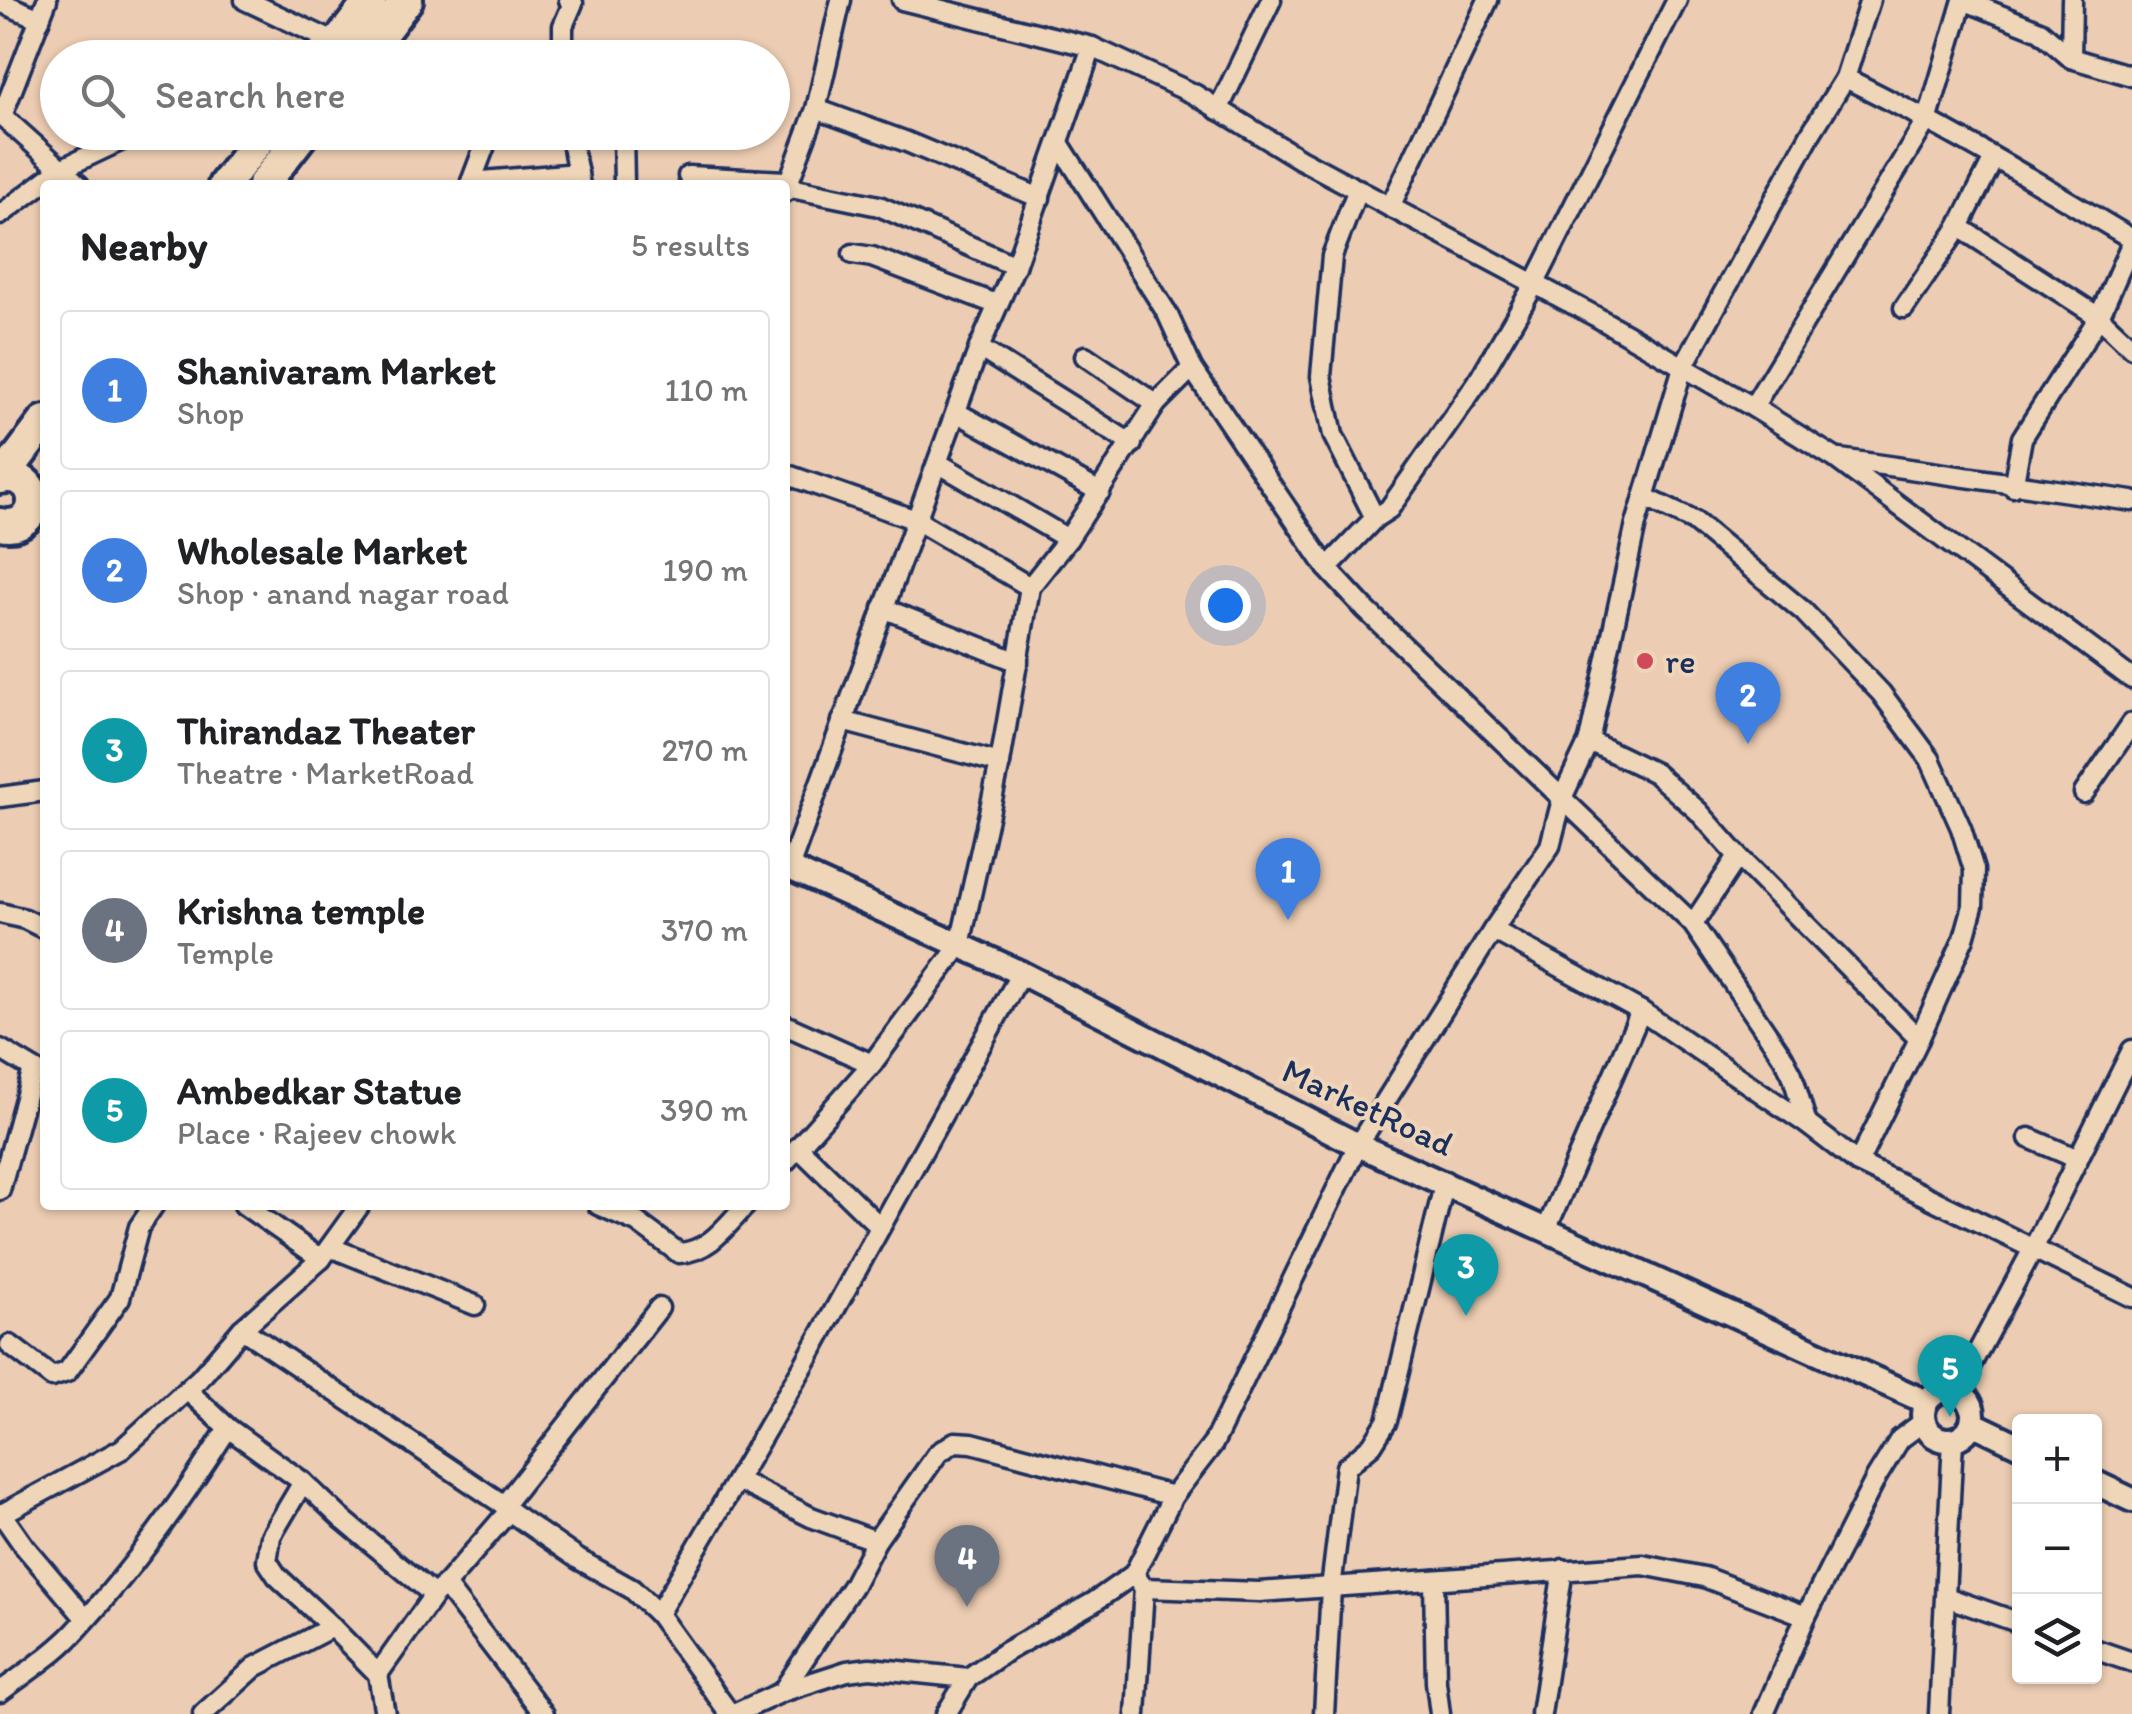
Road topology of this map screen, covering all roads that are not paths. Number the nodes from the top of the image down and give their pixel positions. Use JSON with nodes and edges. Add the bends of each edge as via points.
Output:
{"nodes":[{"id":1,"x":47,"y":0,"type":"edge"},
{"id":2,"x":245,"y":0,"type":"edge"},
{"id":3,"x":371,"y":0,"type":"edge"},
{"id":4,"x":407,"y":0,"type":"edge"},
{"id":5,"x":569,"y":0,"type":"edge"},
{"id":6,"x":841,"y":0,"type":"edge"},
{"id":7,"x":902,"y":0,"type":"edge"},
{"id":8,"x":1271,"y":0,"type":"edge"},
{"id":9,"x":1678,"y":0,"type":"edge"},
{"id":10,"x":1870,"y":0,"type":"edge"},
{"id":11,"x":1963,"y":0,"type":"edge"},
{"id":12,"x":2072,"y":0,"type":"edge"},
{"id":13,"x":1484,"y":1,"type":"edge"},
{"id":14,"x":0,"y":2,"type":"edge"},
{"id":15,"x":40,"y":18,"type":"junction"},
{"id":16,"x":333,"y":40,"type":"edge"},
{"id":17,"x":358,"y":40,"type":"edge"},
{"id":18,"x":365,"y":40,"type":"edge"},
{"id":19,"x":563,"y":40,"type":"edge"},
{"id":20,"x":1092,"y":46,"type":"junction"},
{"id":21,"x":2070,"y":58,"type":"junction"},
{"id":22,"x":2132,"y":76,"type":"edge"},
{"id":23,"x":1845,"y":78,"type":"junction"},
{"id":24,"x":816,"y":109,"type":"junction"},
{"id":25,"x":1218,"y":110,"type":"junction"},
{"id":26,"x":1,"y":115,"type":"edge"},
{"id":27,"x":1928,"y":118,"type":"junction"},
{"id":28,"x":1060,"y":143,"type":"junction"},
{"id":29,"x":101,"y":150,"type":"edge"},
{"id":30,"x":252,"y":150,"type":"edge"},
{"id":31,"x":290,"y":150,"type":"edge"},
{"id":32,"x":484,"y":150,"type":"edge"},
{"id":33,"x":573,"y":150,"type":"edge"},
{"id":34,"x":623,"y":150,"type":"edge"},
{"id":35,"x":1993,"y":160,"type":"junction"},
{"id":36,"x":60,"y":169,"type":"junction"},
{"id":37,"x":688,"y":176,"type":"dead end"},
{"id":38,"x":579,"y":179,"type":"edge"},
{"id":39,"x":44,"y":180,"type":"edge"},
{"id":40,"x":73,"y":180,"type":"edge"},
{"id":41,"x":228,"y":180,"type":"edge"},
{"id":42,"x":267,"y":180,"type":"edge"},
{"id":43,"x":473,"y":180,"type":"edge"},
{"id":44,"x":552,"y":180,"type":"edge"},
{"id":45,"x":624,"y":180,"type":"edge"},
{"id":46,"x":724,"y":180,"type":"edge"},
{"id":47,"x":789,"y":180,"type":"edge"},
{"id":48,"x":40,"y":183,"type":"edge"},
{"id":49,"x":790,"y":188,"type":"edge"},
{"id":50,"x":1358,"y":189,"type":"junction"},
{"id":51,"x":1040,"y":198,"type":"junction"},
{"id":52,"x":4,"y":207,"type":"edge"},
{"id":53,"x":1390,"y":207,"type":"junction"},
{"id":54,"x":1959,"y":227,"type":"junction"},
{"id":55,"x":2132,"y":240,"type":"edge"},
{"id":56,"x":853,"y":254,"type":"dead end"},
{"id":57,"x":1016,"y":266,"type":"junction"},
{"id":58,"x":1534,"y":285,"type":"junction"},
{"id":59,"x":996,"y":304,"type":"junction"},
{"id":60,"x":1904,"y":308,"type":"dead end"},
{"id":61,"x":2099,"y":318,"type":"junction"},
{"id":62,"x":979,"y":348,"type":"junction"},
{"id":63,"x":2132,"y":348,"type":"edge"},
{"id":64,"x":1085,"y":356,"type":"dead end"},
{"id":65,"x":1683,"y":367,"type":"junction"},
{"id":66,"x":1192,"y":368,"type":"junction"},
{"id":67,"x":1156,"y":404,"type":"junction"},
{"id":68,"x":1753,"y":407,"type":"junction"},
{"id":69,"x":956,"y":412,"type":"junction"},
{"id":70,"x":40,"y":427,"type":"edge"},
{"id":71,"x":1132,"y":444,"type":"junction"},
{"id":72,"x":1834,"y":458,"type":"junction"},
{"id":73,"x":938,"y":464,"type":"junction"},
{"id":74,"x":790,"y":476,"type":"edge"},
{"id":75,"x":2,"y":478,"type":"edge"},
{"id":76,"x":2013,"y":486,"type":"junction"},
{"id":77,"x":1100,"y":492,"type":"junction"},
{"id":78,"x":1644,"y":497,"type":"junction"},
{"id":79,"x":2132,"y":501,"type":"edge"},
{"id":80,"x":22,"y":512,"type":"edge"},
{"id":81,"x":1375,"y":518,"type":"junction"},
{"id":82,"x":916,"y":520,"type":"junction"},
{"id":83,"x":1068,"y":539,"type":"junction"},
{"id":84,"x":1328,"y":568,"type":"junction"},
{"id":85,"x":1030,"y":587,"type":"junction"},
{"id":86,"x":883,"y":608,"type":"junction"},
{"id":87,"x":1018,"y":662,"type":"junction"},
{"id":88,"x":2132,"y":679,"type":"edge"},
{"id":89,"x":842,"y":721,"type":"junction"},
{"id":90,"x":2132,"y":722,"type":"edge"},
{"id":91,"x":1589,"y":741,"type":"junction"},
{"id":92,"x":1000,"y":763,"type":"junction"},
{"id":93,"x":40,"y":793,"type":"edge"},
{"id":94,"x":2084,"y":793,"type":"dead end"},
{"id":95,"x":1563,"y":796,"type":"junction"},
{"id":96,"x":0,"y":797,"type":"edge"},
{"id":97,"x":1738,"y":856,"type":"junction"},
{"id":98,"x":790,"y":859,"type":"edge"},
{"id":99,"x":790,"y":868,"type":"edge"},
{"id":100,"x":0,"y":913,"type":"edge"},
{"id":101,"x":1693,"y":924,"type":"junction"},
{"id":102,"x":40,"y":927,"type":"edge"},
{"id":103,"x":1492,"y":930,"type":"junction"},
{"id":104,"x":960,"y":945,"type":"junction"},
{"id":105,"x":1021,"y":973,"type":"junction"},
{"id":106,"x":1641,"y":1011,"type":"junction"},
{"id":107,"x":790,"y":1027,"type":"edge"},
{"id":108,"x":1920,"y":1039,"type":"junction"},
{"id":109,"x":0,"y":1050,"type":"edge"},
{"id":110,"x":2132,"y":1050,"type":"edge"},
{"id":111,"x":872,"y":1064,"type":"junction"},
{"id":112,"x":39,"y":1073,"type":"edge"},
{"id":113,"x":1807,"y":1124,"type":"junction"},
{"id":114,"x":2029,"y":1138,"type":"dead end"},
{"id":115,"x":1358,"y":1145,"type":"junction"},
{"id":116,"x":798,"y":1147,"type":"junction"},
{"id":117,"x":790,"y":1156,"type":"edge"},
{"id":118,"x":2078,"y":1159,"type":"junction"},
{"id":119,"x":1858,"y":1163,"type":"junction"},
{"id":120,"x":1445,"y":1181,"type":"junction"},
{"id":121,"x":0,"y":1190,"type":"edge"},
{"id":122,"x":151,"y":1210,"type":"edge"},
{"id":123,"x":252,"y":1210,"type":"edge"},
{"id":124,"x":356,"y":1210,"type":"edge"},
{"id":125,"x":609,"y":1210,"type":"edge"},
{"id":126,"x":741,"y":1210,"type":"edge"},
{"id":127,"x":880,"y":1227,"type":"junction"},
{"id":128,"x":1546,"y":1230,"type":"junction"},
{"id":129,"x":2033,"y":1248,"type":"junction"},
{"id":130,"x":325,"y":1253,"type":"junction"},
{"id":131,"x":2132,"y":1297,"type":"edge"},
{"id":132,"x":475,"y":1305,"type":"dead end"},
{"id":133,"x":659,"y":1308,"type":"dead end"},
{"id":134,"x":242,"y":1329,"type":"junction"},
{"id":135,"x":10,"y":1345,"type":"dead end"},
{"id":136,"x":1958,"y":1389,"type":"junction"},
{"id":137,"x":187,"y":1390,"type":"junction"},
{"id":138,"x":1924,"y":1412,"type":"junction"},
{"id":139,"x":1972,"y":1423,"type":"junction"},
{"id":140,"x":228,"y":1428,"type":"junction"},
{"id":141,"x":1953,"y":1440,"type":"junction"},
{"id":142,"x":2012,"y":1442,"type":"edge"},
{"id":143,"x":736,"y":1480,"type":"junction"},
{"id":144,"x":304,"y":1482,"type":"junction"},
{"id":145,"x":2102,"y":1486,"type":"edge"},
{"id":146,"x":1173,"y":1496,"type":"junction"},
{"id":147,"x":2132,"y":1500,"type":"edge"},
{"id":148,"x":506,"y":1508,"type":"junction"},
{"id":149,"x":1,"y":1514,"type":"edge"},
{"id":150,"x":876,"y":1541,"type":"junction"},
{"id":151,"x":1563,"y":1569,"type":"junction"},
{"id":152,"x":1139,"y":1580,"type":"junction"},
{"id":153,"x":1434,"y":1580,"type":"junction"},
{"id":154,"x":1331,"y":1588,"type":"junction"},
{"id":155,"x":439,"y":1590,"type":"junction"},
{"id":156,"x":1946,"y":1598,"type":"junction"},
{"id":157,"x":658,"y":1614,"type":"junction"},
{"id":158,"x":1806,"y":1616,"type":"junction"},
{"id":159,"x":86,"y":1619,"type":"junction"},
{"id":160,"x":2012,"y":1620,"type":"edge"},
{"id":161,"x":332,"y":1627,"type":"junction"},
{"id":162,"x":2102,"y":1652,"type":"edge"},
{"id":163,"x":2132,"y":1662,"type":"edge"},
{"id":164,"x":378,"y":1674,"type":"junction"},
{"id":165,"x":968,"y":1678,"type":"junction"},
{"id":166,"x":0,"y":1692,"type":"edge"},
{"id":167,"x":782,"y":1692,"type":"junction"},
{"id":168,"x":203,"y":1714,"type":"edge"},
{"id":169,"x":385,"y":1714,"type":"edge"},
{"id":170,"x":544,"y":1714,"type":"edge"},
{"id":171,"x":732,"y":1714,"type":"edge"},
{"id":172,"x":946,"y":1714,"type":"edge"},
{"id":173,"x":1136,"y":1714,"type":"edge"},
{"id":174,"x":1324,"y":1714,"type":"edge"},
{"id":175,"x":1440,"y":1714,"type":"edge"},
{"id":176,"x":1541,"y":1714,"type":"edge"},
{"id":177,"x":1764,"y":1714,"type":"edge"},
{"id":178,"x":1939,"y":1714,"type":"edge"}],
"edges":[{"from":1,"to":15,"type":"street"},
{"from":2,"to":16,"type":"street"},
{"from":3,"to":17,"type":"highway"},
{"from":4,"to":18,"type":"highway"},
{"from":5,"to":19,"type":"street"},
{"from":6,"to":24,"type":"street"},
{"from":7,"to":20,"type":"street"},
{"from":8,"to":25,"type":"street"},
{"from":9,"to":58,"type":"street"},
{"from":10,"to":23,"type":"street"},
{"from":11,"to":21,"type":"street","via":[[2040,32]]},
{"from":11,"to":27,"type":"street"},
{"from":12,"to":21,"type":"street"},
{"from":13,"to":53,"type":"street"},
{"from":14,"to":15,"type":"street"},
{"from":15,"to":26,"type":"street"},
{"from":20,"to":25,"type":"street"},
{"from":20,"to":28,"type":"street"},
{"from":21,"to":22,"type":"street"},
{"from":23,"to":27,"type":"street"},
{"from":23,"to":65,"type":"street"},
{"from":24,"to":47,"type":"street"},
{"from":24,"to":51,"type":"street"},
{"from":25,"to":50,"type":"street"},
{"from":26,"to":36,"type":"street"},
{"from":27,"to":35,"type":"street"},
{"from":27,"to":68,"type":"street"},
{"from":28,"to":51,"type":"street"},
{"from":28,"to":66,"type":"street","via":[[1167,313]]},
{"from":29,"to":36,"type":"street"},
{"from":30,"to":41,"type":"highway"},
{"from":31,"to":42,"type":"highway"},
{"from":32,"to":43,"type":"street"},
{"from":33,"to":38,"type":"street"},
{"from":34,"to":45,"type":"street"},
{"from":35,"to":54,"type":"street"},
{"from":35,"to":55,"type":"street"},
{"from":36,"to":39,"type":"street"},
{"from":36,"to":40,"type":"street"},
{"from":37,"to":46,"type":"street"},
{"from":38,"to":44,"type":"street"},
{"from":48,"to":52,"type":"street"},
{"from":49,"to":57,"type":"street","via":[[880,206]]},
{"from":50,"to":53,"type":"street"},
{"from":50,"to":81,"type":"street","via":[[1332,256],[1322,376],[1333,435]]},
{"from":51,"to":57,"type":"street"},
{"from":53,"to":58,"type":"street"},
{"from":54,"to":60,"type":"street"},
{"from":54,"to":61,"type":"street"},
{"from":55,"to":61,"type":"street"},
{"from":56,"to":59,"type":"street"},
{"from":57,"to":59,"type":"street"},
{"from":58,"to":65,"type":"street"},
{"from":58,"to":81,"type":"street","via":[[1477,383],[1389,508]]},
{"from":59,"to":62,"type":"street"},
{"from":61,"to":63,"type":"street"},
{"from":61,"to":76,"type":"street","via":[[2022,438]]},
{"from":62,"to":69,"type":"street"},
{"from":62,"to":71,"type":"street"},
{"from":64,"to":67,"type":"street"},
{"from":65,"to":68,"type":"street"},
{"from":65,"to":78,"type":"street"},
{"from":66,"to":67,"type":"street"},
{"from":66,"to":84,"type":"street"},
{"from":67,"to":71,"type":"street"},
{"from":68,"to":72,"type":"street"},
{"from":69,"to":73,"type":"street"},
{"from":69,"to":77,"type":"street"},
{"from":70,"to":75,"type":"highway"},
{"from":71,"to":77,"type":"street"},
{"from":72,"to":76,"type":"street"},
{"from":72,"to":88,"type":"street"},
{"from":73,"to":82,"type":"street"},
{"from":73,"to":83,"type":"street"},
{"from":74,"to":82,"type":"street"},
{"from":75,"to":80,"type":"highway","via":[[20,478]]},
{"from":76,"to":79,"type":"street"},
{"from":77,"to":83,"type":"street"},
{"from":78,"to":91,"type":"street"},
{"from":78,"to":108,"type":"street","via":[[1694,521],[1803,611],[1881,693],[1930,759],[1974,870],[1973,906]]},
{"from":81,"to":84,"type":"street"},
{"from":82,"to":85,"type":"street"},
{"from":82,"to":86,"type":"street"},
{"from":83,"to":85,"type":"street"},
{"from":84,"to":95,"type":"street"},
{"from":85,"to":87,"type":"street"},
{"from":86,"to":87,"type":"street"},
{"from":86,"to":89,"type":"street"},
{"from":87,"to":92,"type":"street"},
{"from":89,"to":92,"type":"street"},
{"from":89,"to":98,"type":"street"},
{"from":90,"to":94,"type":"street"},
{"from":91,"to":95,"type":"street"},
{"from":91,"to":97,"type":"street","via":[[1655,772]]},
{"from":92,"to":104,"type":"street"},
{"from":93,"to":96,"type":"street"},
{"from":95,"to":101,"type":"street"},
{"from":95,"to":103,"type":"street","via":[[1550,846]]},
{"from":97,"to":101,"type":"street"},
{"from":97,"to":108,"type":"street"},
{"from":99,"to":104,"type":"street","name":"MarketRoad"},
{"from":100,"to":102,"type":"street"},
{"from":101,"to":113,"type":"street","via":[[1783,1056]]},
{"from":103,"to":106,"type":"street"},
{"from":103,"to":115,"type":"street"},
{"from":104,"to":105,"type":"street","name":"MarketRoad"},
{"from":104,"to":111,"type":"street"},
{"from":105,"to":115,"type":"street","name":"MarketRoad"},
{"from":105,"to":127,"type":"street"},
{"from":106,"to":113,"type":"street"},
{"from":106,"to":128,"type":"street"},
{"from":107,"to":111,"type":"street"},
{"from":108,"to":119,"type":"street"},
{"from":109,"to":112,"type":"street"},
{"from":110,"to":118,"type":"street"},
{"from":111,"to":116,"type":"street"},
{"from":112,"to":121,"type":"street"},
{"from":113,"to":119,"type":"street"},
{"from":114,"to":118,"type":"street"},
{"from":115,"to":120,"type":"street","name":"MarketRoad"},
{"from":115,"to":146,"type":"street","via":[[1213,1444]]},
{"from":116,"to":117,"type":"street"},
{"from":116,"to":127,"type":"street"},
{"from":118,"to":129,"type":"street"},
{"from":119,"to":129,"type":"street"},
{"from":120,"to":128,"type":"street","name":"MarketRoad"},
{"from":120,"to":154,"type":"street","via":[[1388,1421],[1346,1467]]},
{"from":122,"to":135,"type":"street","via":[[120,1298],[67,1372],[42,1372]]},
{"from":123,"to":130,"type":"street"},
{"from":124,"to":130,"type":"street"},
{"from":125,"to":126,"type":"street","via":[[679,1253],[708,1245]]},
{"from":127,"to":143,"type":"street"},
{"from":128,"to":138,"type":"street","name":"MarketRoad"},
{"from":129,"to":131,"type":"street"},
{"from":129,"to":136,"type":"street"},
{"from":130,"to":132,"type":"street"},
{"from":130,"to":134,"type":"street"},
{"from":133,"to":148,"type":"street"},
{"from":134,"to":137,"type":"street"},
{"from":134,"to":148,"type":"street"},
{"from":136,"to":138,"type":"street","via":[[1934,1393]]},
{"from":136,"to":139,"type":"street","via":[[1973,1411]]},
{"from":137,"to":140,"type":"street"},
{"from":137,"to":149,"type":"street","via":[[122,1449]]},
{"from":138,"to":141,"type":"street","via":[[1930,1433]]},
{"from":138,"to":158,"type":"street","via":[[1876,1478]]},
{"from":139,"to":141,"type":"street"},
{"from":139,"to":142,"type":"street"},
{"from":140,"to":144,"type":"street"},
{"from":140,"to":159,"type":"street"},
{"from":141,"to":156,"type":"street"},
{"from":143,"to":150,"type":"street"},
{"from":143,"to":157,"type":"street"},
{"from":144,"to":155,"type":"street"},
{"from":144,"to":161,"type":"street","via":[[271,1536],[267,1561]]},
{"from":145,"to":147,"type":"street"},
{"from":146,"to":150,"type":"street","via":[[955,1442],[938,1452]]},
{"from":146,"to":152,"type":"street"},
{"from":148,"to":155,"type":"street"},
{"from":148,"to":157,"type":"street","via":[[632,1589]]},
{"from":149,"to":159,"type":"street"},
{"from":150,"to":167,"type":"street"},
{"from":151,"to":153,"type":"street"},
{"from":151,"to":158,"type":"street","via":[[1643,1565],[1685,1572]]},
{"from":151,"to":176,"type":"street"},
{"from":152,"to":154,"type":"street","via":[[1259,1592]]},
{"from":152,"to":165,"type":"street"},
{"from":152,"to":173,"type":"street"},
{"from":153,"to":154,"type":"street"},
{"from":153,"to":175,"type":"street"},
{"from":154,"to":174,"type":"street"},
{"from":155,"to":164,"type":"street"},
{"from":155,"to":170,"type":"street"},
{"from":156,"to":160,"type":"street"},
{"from":156,"to":178,"type":"street"},
{"from":157,"to":171,"type":"street"},
{"from":158,"to":177,"type":"street"},
{"from":159,"to":166,"type":"street"},
{"from":161,"to":164,"type":"street"},
{"from":161,"to":168,"type":"street","via":[[255,1668]]},
{"from":162,"to":163,"type":"street"},
{"from":164,"to":169,"type":"street"},
{"from":165,"to":167,"type":"street","via":[[870,1668]]},
{"from":165,"to":172,"type":"street"},
{"from":167,"to":171,"type":"street"}]}
